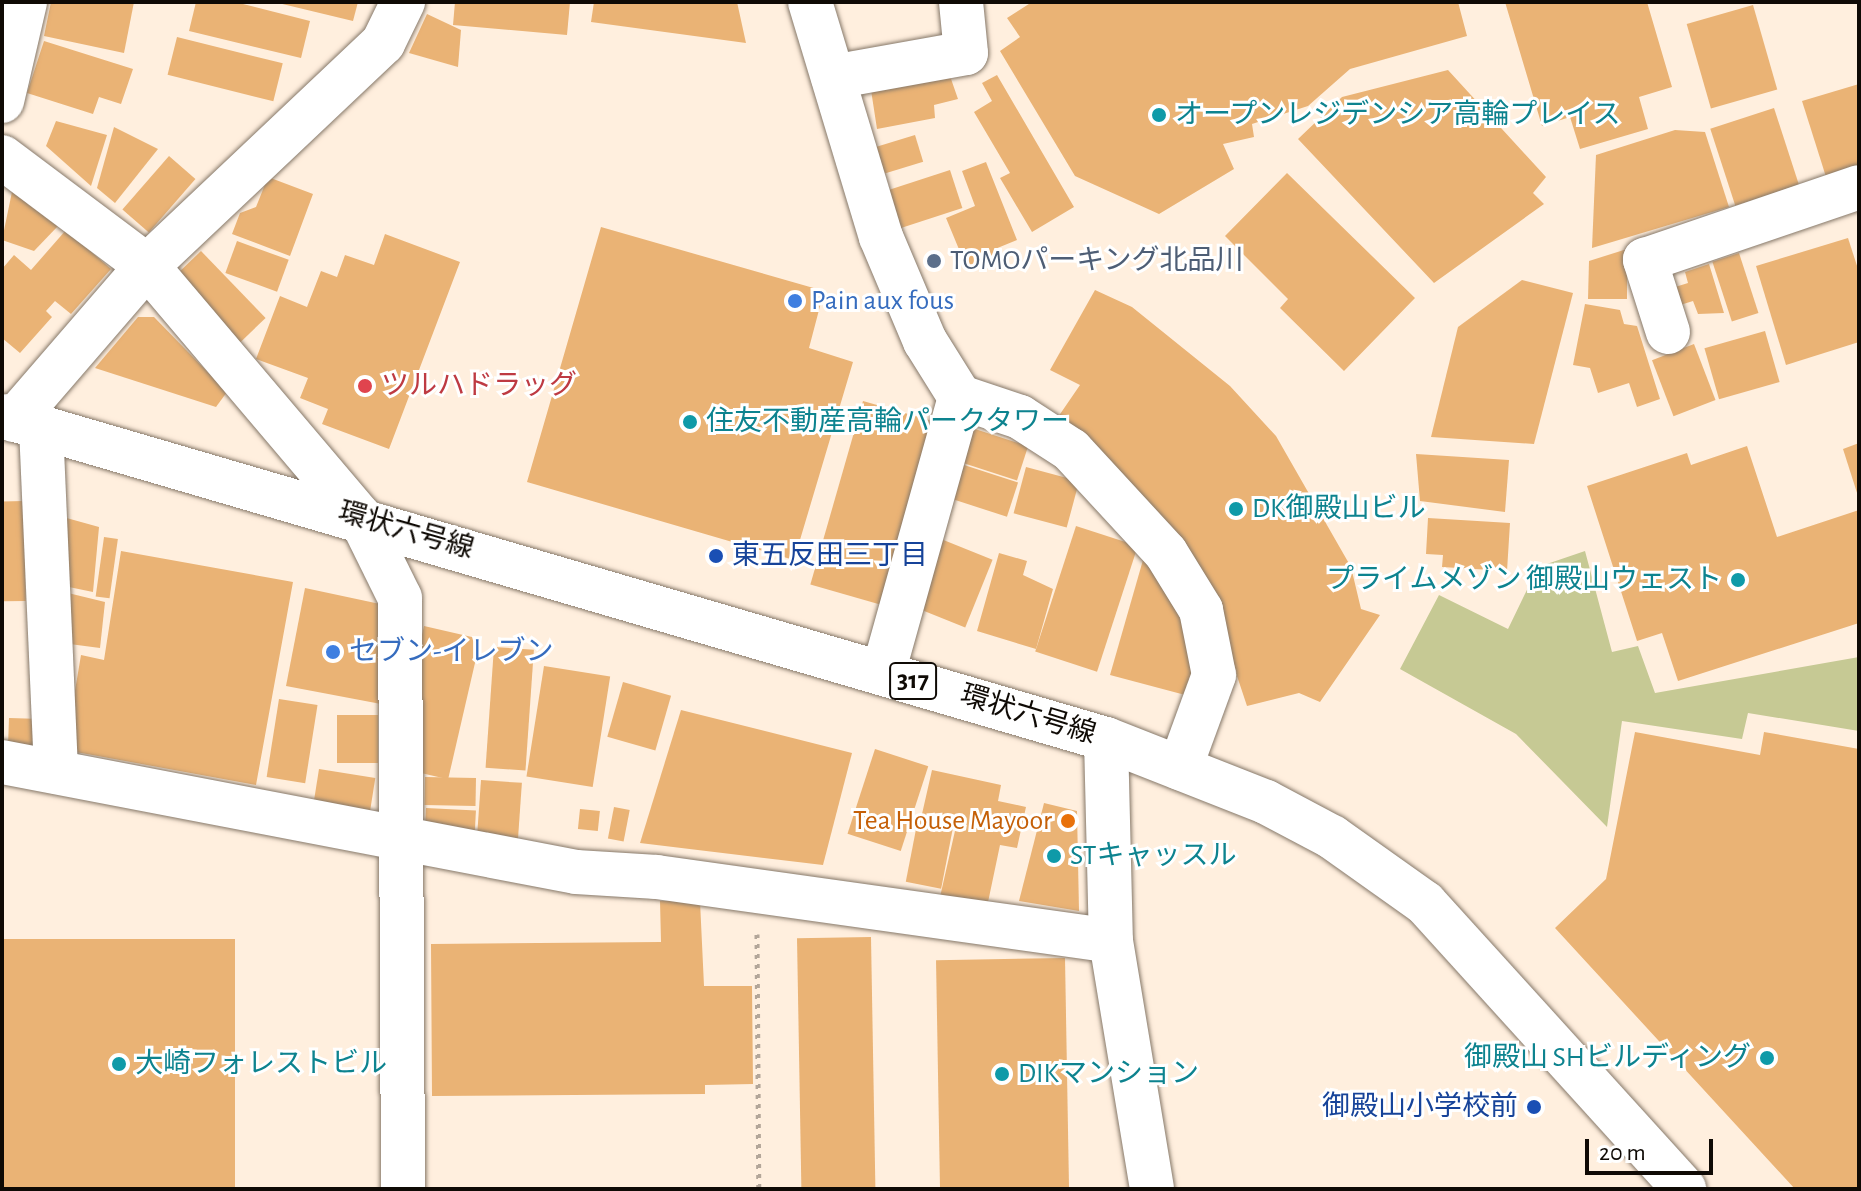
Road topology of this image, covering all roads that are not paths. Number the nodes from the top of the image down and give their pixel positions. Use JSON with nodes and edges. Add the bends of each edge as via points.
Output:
{"nodes":[{"id":1,"x":403,"y":2,"type":"edge"},
{"id":2,"x":810,"y":2,"type":"edge"},
{"id":3,"x":961,"y":2,"type":"edge"},
{"id":4,"x":16,"y":11,"type":"edge"},
{"id":5,"x":833,"y":77,"type":"junction"},
{"id":6,"x":2,"y":101,"type":"edge"},
{"id":7,"x":2,"y":157,"type":"edge"},
{"id":8,"x":1859,"y":187,"type":"edge"},
{"id":9,"x":147,"y":266,"type":"junction"},
{"id":10,"x":1668,"y":332,"type":"dead end"},
{"id":11,"x":960,"y":397,"type":"junction"},
{"id":12,"x":19,"y":421,"type":"edge"},
{"id":13,"x":360,"y":517,"type":"junction"},
{"id":14,"x":883,"y":673,"type":"junction"},
{"id":15,"x":1106,"y":739,"type":"junction"},
{"id":16,"x":2,"y":762,"type":"edge"},
{"id":17,"x":1180,"y":768,"type":"junction"},
{"id":18,"x":56,"y":772,"type":"junction"},
{"id":19,"x":404,"y":841,"type":"junction"},
{"id":20,"x":1111,"y":941,"type":"junction"},
{"id":21,"x":403,"y":1189,"type":"edge"},
{"id":22,"x":1152,"y":1189,"type":"edge"},
{"id":23,"x":1684,"y":1189,"type":"edge"}],
"edges":[{"from":1,"to":9,"type":"street","via":[[383,43]]},
{"from":2,"to":5,"type":"street"},
{"from":3,"to":5,"type":"street","via":[[966,53]]},
{"from":4,"to":6,"type":"street"},
{"from":5,"to":11,"type":"street","via":[[881,237],[925,341]]},
{"from":7,"to":9,"type":"street"},
{"from":8,"to":10,"type":"street","via":[[1645,260]]},
{"from":9,"to":12,"type":"street"},
{"from":9,"to":13,"type":"street"},
{"from":11,"to":14,"type":"street"},
{"from":11,"to":17,"type":"street","via":[[1020,417],[1071,450],[1186,583],[1212,644],[1214,675]]},
{"from":12,"to":13,"type":"street","name":"環状六号線","number":"317"},
{"from":12,"to":18,"type":"street"},
{"from":13,"to":14,"type":"street","name":"環状六号線","number":"317"},
{"from":13,"to":19,"type":"street","via":[[400,598]]},
{"from":14,"to":15,"type":"street","name":"環状六号線","number":"317"},
{"from":15,"to":17,"type":"street","name":"環状六号線","number":"317"},
{"from":15,"to":20,"type":"street"},
{"from":16,"to":18,"type":"street"},
{"from":17,"to":23,"type":"street","name":"環状六号線","number":"317","via":[[1332,837],[1425,903]]},
{"from":18,"to":19,"type":"street"},
{"from":19,"to":20,"type":"street","via":[[576,872],[756,890]]},
{"from":19,"to":21,"type":"street"},
{"from":20,"to":22,"type":"street"}]}
